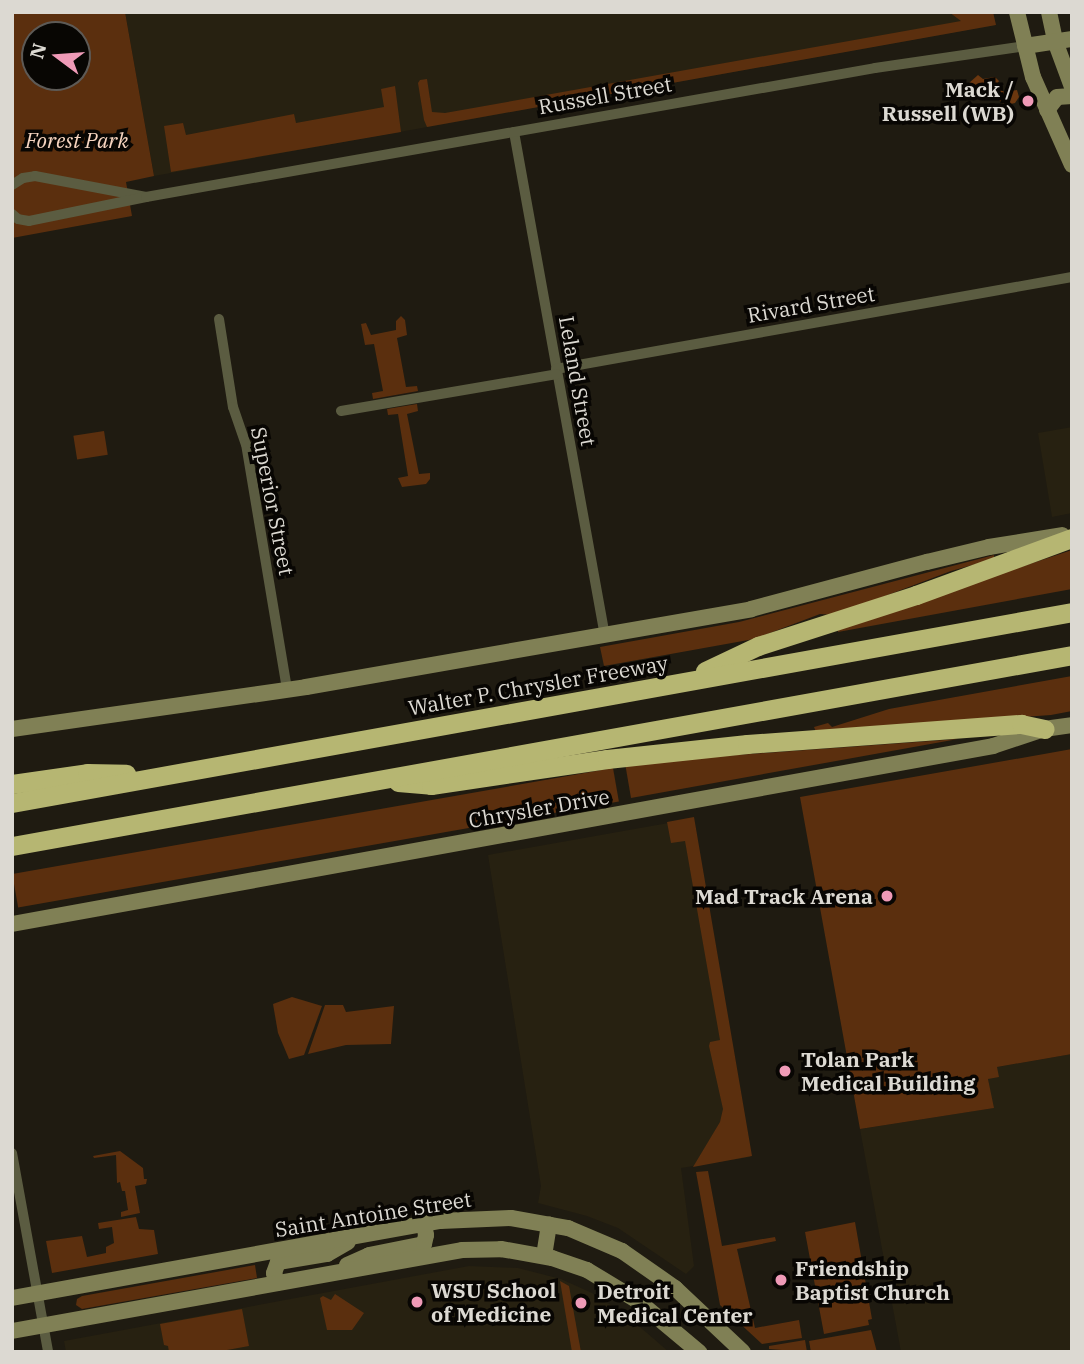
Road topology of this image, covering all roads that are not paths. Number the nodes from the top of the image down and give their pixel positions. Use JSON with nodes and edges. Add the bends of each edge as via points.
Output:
{"nodes":[{"id":1,"x":1017,"y":12,"type":"edge"},
{"id":2,"x":1049,"y":12,"type":"edge"},
{"id":3,"x":1064,"y":40,"type":"edge"},
{"id":4,"x":1025,"y":46,"type":"junction"},
{"id":5,"x":1072,"y":87,"type":"edge"},
{"id":6,"x":1072,"y":96,"type":"edge"},
{"id":7,"x":1047,"y":110,"type":"junction"},
{"id":8,"x":513,"y":132,"type":"junction"},
{"id":9,"x":1072,"y":165,"type":"edge"},
{"id":10,"x":12,"y":185,"type":"edge"},
{"id":11,"x":146,"y":197,"type":"junction"},
{"id":12,"x":12,"y":214,"type":"edge"},
{"id":13,"x":1072,"y":277,"type":"edge"},
{"id":14,"x":219,"y":319,"type":"dead end"},
{"id":15,"x":557,"y":371,"type":"junction"},
{"id":16,"x":341,"y":411,"type":"dead end"},
{"id":17,"x":1072,"y":536,"type":"edge"},
{"id":18,"x":1072,"y":612,"type":"edge"},
{"id":19,"x":604,"y":636,"type":"junction"},
{"id":20,"x":1072,"y":655,"type":"edge"},
{"id":21,"x":682,"y":682,"type":"junction"},
{"id":22,"x":287,"y":690,"type":"junction"},
{"id":23,"x":1072,"y":725,"type":"edge"},
{"id":24,"x":12,"y":729,"type":"edge"},
{"id":25,"x":1044,"y":729,"type":"junction"},
{"id":26,"x":170,"y":775,"type":"junction"},
{"id":27,"x":369,"y":780,"type":"junction"},
{"id":28,"x":12,"y":784,"type":"edge"},
{"id":29,"x":12,"y":803,"type":"edge"},
{"id":30,"x":12,"y":846,"type":"edge"},
{"id":31,"x":12,"y":924,"type":"edge"},
{"id":32,"x":12,"y":1153,"type":"edge"},
{"id":33,"x":424,"y":1224,"type":"junction"},
{"id":34,"x":549,"y":1224,"type":"junction"},
{"id":35,"x":363,"y":1234,"type":"junction"},
{"id":36,"x":544,"y":1256,"type":"junction"},
{"id":37,"x":326,"y":1275,"type":"junction"},
{"id":38,"x":276,"y":1283,"type":"junction"},
{"id":39,"x":37,"y":1293,"type":"junction"},
{"id":40,"x":12,"y":1298,"type":"edge"},
{"id":41,"x":43,"y":1325,"type":"junction"},
{"id":42,"x":715,"y":1326,"type":"junction"},
{"id":43,"x":12,"y":1331,"type":"edge"},
{"id":44,"x":696,"y":1349,"type":"edge"},
{"id":45,"x":48,"y":1352,"type":"edge"},
{"id":46,"x":743,"y":1352,"type":"edge"}],
"edges":[{"from":1,"to":4,"type":"street"},
{"from":2,"to":3,"type":"street"},
{"from":3,"to":4,"type":"street","name":"Russell Street"},
{"from":3,"to":5,"type":"street"},
{"from":4,"to":7,"type":"street"},
{"from":4,"to":8,"type":"street","name":"Russell Street"},
{"from":6,"to":7,"type":"street","via":[[1057,96]]},
{"from":7,"to":9,"type":"street"},
{"from":8,"to":11,"type":"street","name":"Russell Street"},
{"from":8,"to":15,"type":"street","name":"Leland Street"},
{"from":10,"to":11,"type":"street","name":"Russell Street","via":[[35,176]]},
{"from":11,"to":12,"type":"street","name":"Russell Street","via":[[29,221]]},
{"from":13,"to":15,"type":"street","name":"Rivard Street"},
{"from":14,"to":22,"type":"street","name":"Superior Street","via":[[233,407],[246,444]]},
{"from":15,"to":16,"type":"street","name":"Rivard Street"},
{"from":15,"to":19,"type":"street","name":"Leland Street"},
{"from":17,"to":19,"type":"street","via":[[989,547],[751,609]]},
{"from":17,"to":21,"type":"highway","via":[[916,595],[758,646]]},
{"from":18,"to":21,"type":"highway","name":"Walter P. Chrysler Freeway"},
{"from":19,"to":22,"type":"street"},
{"from":20,"to":27,"type":"highway"},
{"from":21,"to":26,"type":"highway","name":"Walter P. Chrysler Freeway"},
{"from":22,"to":24,"type":"street"},
{"from":23,"to":25,"type":"street","name":"Chrysler Drive"},
{"from":25,"to":27,"type":"highway","via":[[1021,724],[747,744],[431,785]]},
{"from":25,"to":31,"type":"street","name":"Chrysler Drive","via":[[993,746]]},
{"from":26,"to":28,"type":"highway","via":[[87,774]]},
{"from":26,"to":29,"type":"highway","name":"Walter P. Chrysler Freeway"},
{"from":27,"to":30,"type":"highway"},
{"from":32,"to":39,"type":"street"},
{"from":33,"to":34,"type":"street","name":"Saint Antoine Street","via":[[495,1216]]},
{"from":33,"to":35,"type":"street","name":"Saint Antoine Street"},
{"from":33,"to":37,"type":"street","via":[[424,1244],[369,1255]]},
{"from":34,"to":36,"type":"street"},
{"from":34,"to":42,"type":"street","name":"Saint Antoine Street","via":[[622,1251],[675,1288]]},
{"from":35,"to":38,"type":"street","via":[[327,1254],[278,1262]]},
{"from":35,"to":39,"type":"street","name":"Saint Antoine Street"},
{"from":36,"to":37,"type":"street","via":[[477,1249]]},
{"from":36,"to":44,"type":"street","via":[[587,1270],[619,1288]]},
{"from":37,"to":38,"type":"street"},
{"from":38,"to":41,"type":"street"},
{"from":39,"to":40,"type":"street","name":"Saint Antoine Street"},
{"from":39,"to":41,"type":"street"},
{"from":41,"to":43,"type":"street"},
{"from":41,"to":45,"type":"street"},
{"from":42,"to":44,"type":"street"},
{"from":42,"to":46,"type":"street","name":"Saint Antoine Street"}]}
